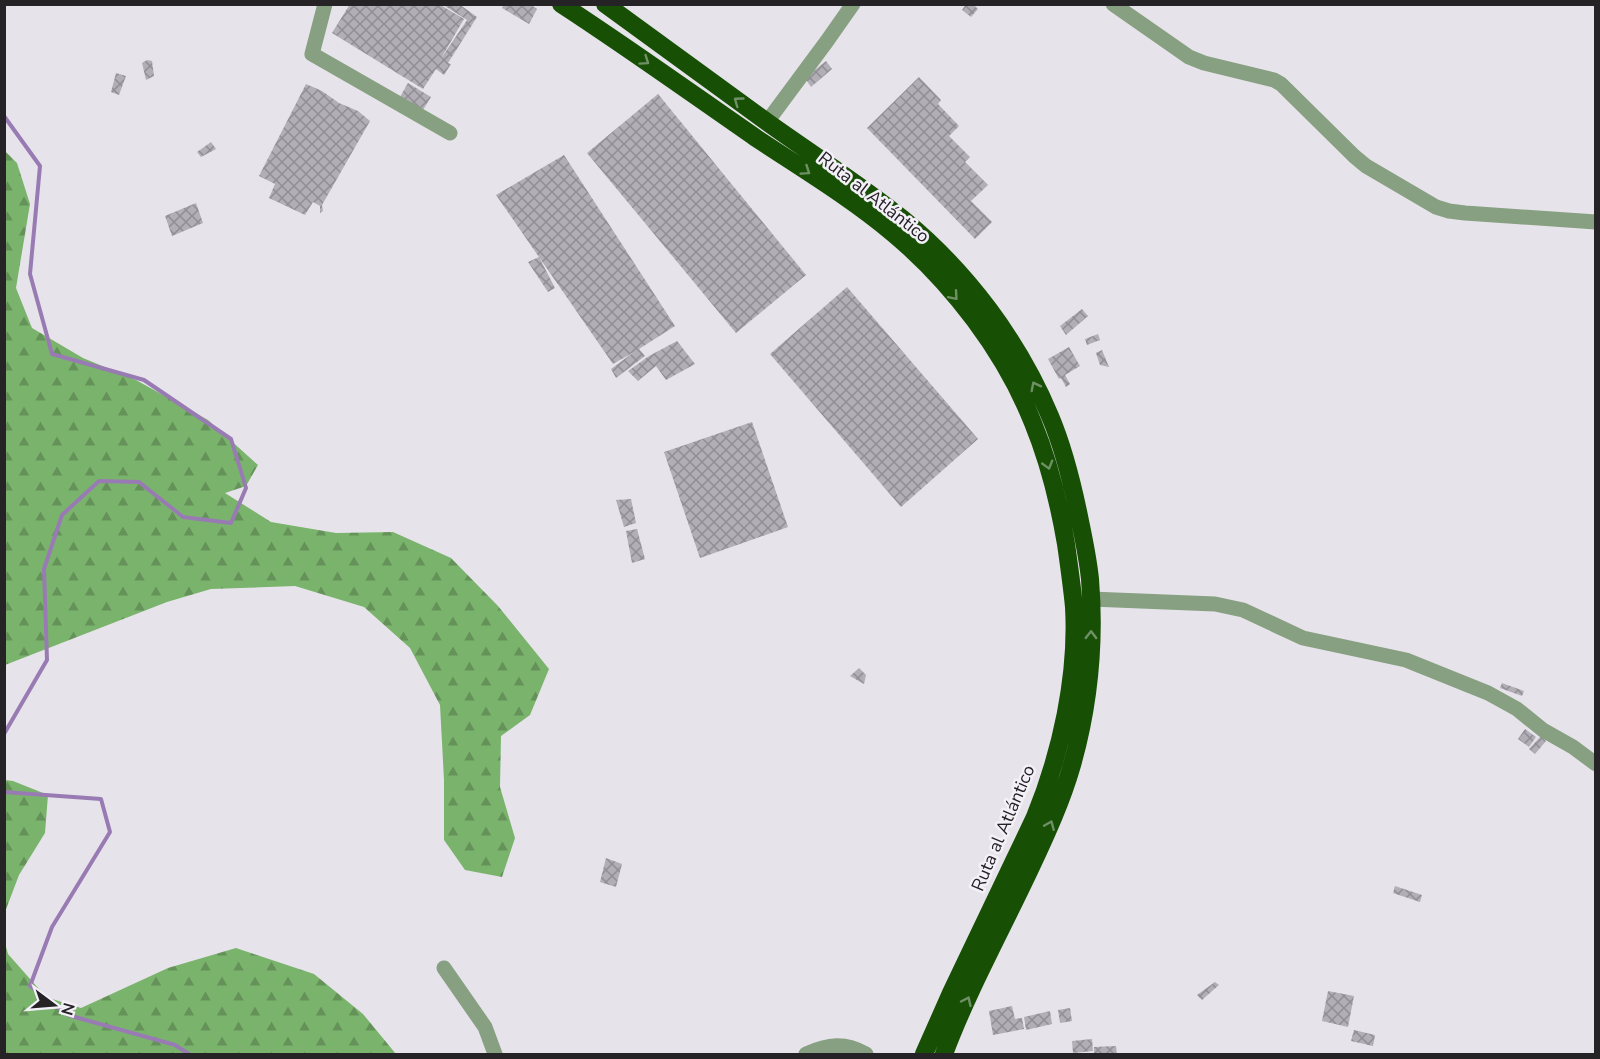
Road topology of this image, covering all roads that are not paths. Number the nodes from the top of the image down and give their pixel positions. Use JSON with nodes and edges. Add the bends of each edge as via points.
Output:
{"nodes":[{"id":1,"x":325,"y":4,"type":"edge"},
{"id":2,"x":561,"y":4,"type":"edge"},
{"id":3,"x":572,"y":4,"type":"edge"},
{"id":4,"x":853,"y":4,"type":"edge"},
{"id":5,"x":1113,"y":4,"type":"edge"},
{"id":6,"x":609,"y":7,"type":"edge"},
{"id":7,"x":767,"y":122,"type":"junction"},
{"id":8,"x":450,"y":133,"type":"dead end"},
{"id":9,"x":1596,"y":222,"type":"edge"},
{"id":10,"x":1091,"y":600,"type":"junction"},
{"id":11,"x":1596,"y":764,"type":"edge"},
{"id":12,"x":444,"y":968,"type":"dead end"},
{"id":13,"x":495,"y":1054,"type":"edge"},
{"id":14,"x":806,"y":1054,"type":"edge"},
{"id":15,"x":866,"y":1054,"type":"edge"},
{"id":16,"x":924,"y":1054,"type":"edge"},
{"id":17,"x":944,"y":1054,"type":"edge"}],
"edges":[{"from":1,"to":8,"type":"street","via":[[312,54]]},
{"from":2,"to":16,"type":"highway","name":"Ruta al Atlántico","one_way":true,"via":[[845,196],[895,235],[931,269],[993,347],[1029,413],[1046,458],[1059,505],[1074,610],[1073,654],[1063,726],[1035,817]]},
{"from":3,"to":6,"type":"highway","via":[[609,28],[616,21],[616,13]]},
{"from":4,"to":7,"type":"street"},
{"from":5,"to":9,"type":"street","via":[[1189,57],[1281,84],[1366,166],[1436,207],[1465,213]]},
{"from":7,"to":6,"type":"highway","name":"Ruta al Atlántico","one_way":true},
{"from":10,"to":7,"type":"highway","name":"Ruta al Atlántico","one_way":true,"via":[[1076,499],[1062,451],[1050,416],[1009,338],[976,292],[918,233]]},
{"from":10,"to":11,"type":"street","via":[[1228,606],[1303,638],[1406,660],[1506,702]]},
{"from":17,"to":10,"type":"highway","name":"Ruta al Atlántico","one_way":true,"via":[[1062,795],[1088,690]]},
{"from":12,"to":13,"type":"street","via":[[485,1027]]},
{"from":14,"to":15,"type":"street","via":[[838,1045]]}]}
